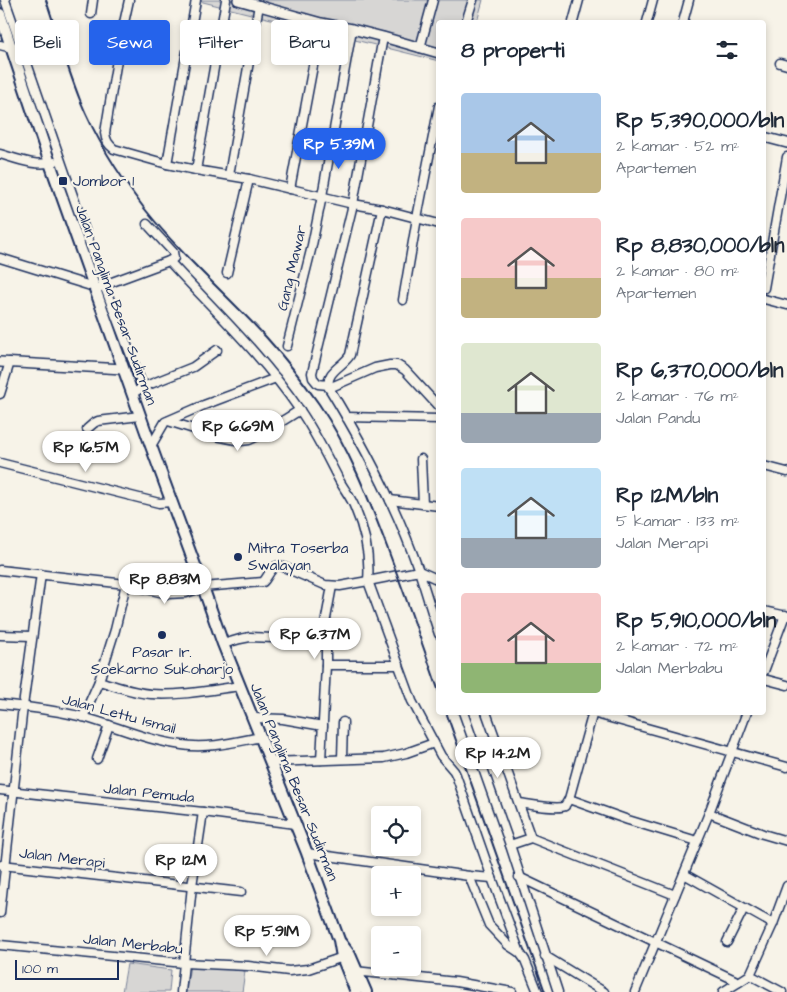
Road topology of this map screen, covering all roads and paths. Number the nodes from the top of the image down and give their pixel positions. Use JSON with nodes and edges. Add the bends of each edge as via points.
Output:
{"nodes":[{"id":1,"x":5,"y":0,"type":"edge"},
{"id":2,"x":93,"y":0,"type":"edge"},
{"id":3,"x":128,"y":0,"type":"edge"},
{"id":4,"x":196,"y":0,"type":"edge"},
{"id":5,"x":226,"y":0,"type":"edge"},
{"id":6,"x":238,"y":0,"type":"edge"},
{"id":7,"x":433,"y":0,"type":"edge"},
{"id":8,"x":473,"y":0,"type":"edge"},
{"id":9,"x":578,"y":0,"type":"edge"},
{"id":10,"x":653,"y":0,"type":"edge"},
{"id":11,"x":689,"y":0,"type":"edge"},
{"id":12,"x":259,"y":6,"type":"junction"},
{"id":13,"x":0,"y":14,"type":"edge"},
{"id":14,"x":91,"y":14,"type":"dead end"},
{"id":15,"x":309,"y":20,"type":"edge"},
{"id":16,"x":467,"y":20,"type":"edge"},
{"id":17,"x":573,"y":20,"type":"edge"},
{"id":18,"x":648,"y":20,"type":"edge"},
{"id":19,"x":684,"y":20,"type":"edge"},
{"id":20,"x":348,"y":28,"type":"edge"},
{"id":21,"x":352,"y":29,"type":"junction"},
{"id":22,"x":384,"y":37,"type":"junction"},
{"id":23,"x":15,"y":42,"type":"edge"},
{"id":24,"x":15,"y":44,"type":"edge"},
{"id":25,"x":0,"y":45,"type":"edge"},
{"id":26,"x":15,"y":46,"type":"edge"},
{"id":27,"x":420,"y":48,"type":"junction"},
{"id":28,"x":436,"y":52,"type":"edge"},
{"id":29,"x":22,"y":65,"type":"edge"},
{"id":30,"x":312,"y":65,"type":"edge"},
{"id":31,"x":436,"y":121,"type":"edge"},
{"id":32,"x":766,"y":138,"type":"edge"},
{"id":33,"x":787,"y":143,"type":"edge"},
{"id":34,"x":0,"y":155,"type":"edge"},
{"id":35,"x":787,"y":157,"type":"edge"},
{"id":36,"x":55,"y":161,"type":"junction"},
{"id":37,"x":167,"y":164,"type":"junction"},
{"id":38,"x":196,"y":170,"type":"junction"},
{"id":39,"x":229,"y":175,"type":"junction"},
{"id":40,"x":248,"y":180,"type":"junction"},
{"id":41,"x":290,"y":189,"type":"junction"},
{"id":42,"x":322,"y":196,"type":"junction"},
{"id":43,"x":353,"y":204,"type":"junction"},
{"id":44,"x":382,"y":209,"type":"junction"},
{"id":45,"x":417,"y":218,"type":"junction"},
{"id":46,"x":436,"y":223,"type":"edge"},
{"id":47,"x":147,"y":224,"type":"dead end"},
{"id":48,"x":0,"y":258,"type":"edge"},
{"id":49,"x":170,"y":261,"type":"junction"},
{"id":50,"x":228,"y":273,"type":"dead end"},
{"id":51,"x":766,"y":277,"type":"edge"},
{"id":52,"x":98,"y":287,"type":"junction"},
{"id":53,"x":402,"y":300,"type":"dead end"},
{"id":54,"x":766,"y":300,"type":"edge"},
{"id":55,"x":787,"y":305,"type":"edge"},
{"id":56,"x":287,"y":346,"type":"dead end"},
{"id":57,"x":217,"y":350,"type":"dead end"},
{"id":58,"x":5,"y":362,"type":"edge"},
{"id":59,"x":123,"y":369,"type":"junction"},
{"id":60,"x":276,"y":378,"type":"junction"},
{"id":61,"x":143,"y":387,"type":"junction"},
{"id":62,"x":328,"y":387,"type":"junction"},
{"id":63,"x":0,"y":394,"type":"edge"},
{"id":64,"x":132,"y":394,"type":"junction"},
{"id":65,"x":436,"y":404,"type":"edge"},
{"id":66,"x":300,"y":410,"type":"junction"},
{"id":67,"x":140,"y":416,"type":"junction"},
{"id":68,"x":346,"y":417,"type":"junction"},
{"id":69,"x":436,"y":419,"type":"edge"},
{"id":70,"x":165,"y":424,"type":"junction"},
{"id":71,"x":87,"y":429,"type":"dead end"},
{"id":72,"x":151,"y":446,"type":"junction"},
{"id":73,"x":421,"y":459,"type":"dead end"},
{"id":74,"x":0,"y":463,"type":"edge"},
{"id":75,"x":766,"y":467,"type":"edge"},
{"id":76,"x":787,"y":472,"type":"edge"},
{"id":77,"x":390,"y":500,"type":"junction"},
{"id":78,"x":172,"y":502,"type":"junction"},
{"id":79,"x":423,"y":504,"type":"junction"},
{"id":80,"x":436,"y":506,"type":"edge"},
{"id":81,"x":0,"y":570,"type":"edge"},
{"id":82,"x":419,"y":571,"type":"junction"},
{"id":83,"x":41,"y":574,"type":"junction"},
{"id":84,"x":436,"y":579,"type":"edge"},
{"id":85,"x":368,"y":581,"type":"junction"},
{"id":86,"x":126,"y":584,"type":"junction"},
{"id":87,"x":332,"y":586,"type":"junction"},
{"id":88,"x":203,"y":587,"type":"junction"},
{"id":89,"x":766,"y":611,"type":"edge"},
{"id":90,"x":786,"y":615,"type":"edge"},
{"id":91,"x":436,"y":625,"type":"edge"},
{"id":92,"x":0,"y":635,"type":"edge"},
{"id":93,"x":32,"y":636,"type":"junction"},
{"id":94,"x":322,"y":640,"type":"junction"},
{"id":95,"x":223,"y":644,"type":"junction"},
{"id":96,"x":399,"y":665,"type":"junction"},
{"id":97,"x":326,"y":666,"type":"junction"},
{"id":98,"x":766,"y":666,"type":"edge"},
{"id":99,"x":766,"y":680,"type":"edge"},
{"id":100,"x":99,"y":681,"type":"junction"},
{"id":101,"x":787,"y":685,"type":"edge"},
{"id":102,"x":240,"y":686,"type":"junction"},
{"id":103,"x":0,"y":704,"type":"edge"},
{"id":104,"x":23,"y":706,"type":"junction"},
{"id":105,"x":464,"y":715,"type":"edge"},
{"id":106,"x":487,"y":715,"type":"edge"},
{"id":107,"x":591,"y":715,"type":"edge"},
{"id":108,"x":599,"y":715,"type":"edge"},
{"id":109,"x":747,"y":715,"type":"edge"},
{"id":110,"x":84,"y":717,"type":"junction"},
{"id":111,"x":254,"y":718,"type":"junction"},
{"id":112,"x":343,"y":722,"type":"dead end"},
{"id":113,"x":109,"y":725,"type":"junction"},
{"id":114,"x":323,"y":726,"type":"junction"},
{"id":115,"x":261,"y":737,"type":"junction"},
{"id":116,"x":434,"y":743,"type":"junction"},
{"id":117,"x":732,"y":752,"type":"junction"},
{"id":118,"x":97,"y":759,"type":"dead end"},
{"id":119,"x":342,"y":759,"type":"junction"},
{"id":120,"x":321,"y":760,"type":"junction"},
{"id":121,"x":271,"y":762,"type":"junction"},
{"id":122,"x":787,"y":767,"type":"edge"},
{"id":123,"x":0,"y":790,"type":"edge"},
{"id":124,"x":14,"y":792,"type":"junction"},
{"id":125,"x":569,"y":798,"type":"junction"},
{"id":126,"x":519,"y":803,"type":"junction"},
{"id":127,"x":203,"y":812,"type":"junction"},
{"id":128,"x":709,"y":813,"type":"junction"},
{"id":129,"x":295,"y":824,"type":"junction"},
{"id":130,"x":531,"y":838,"type":"junction"},
{"id":131,"x":697,"y":840,"type":"junction"},
{"id":132,"x":787,"y":841,"type":"edge"},
{"id":133,"x":510,"y":845,"type":"junction"},
{"id":134,"x":307,"y":854,"type":"junction"},
{"id":135,"x":2,"y":865,"type":"edge"},
{"id":136,"x":684,"y":874,"type":"junction"},
{"id":137,"x":469,"y":876,"type":"junction"},
{"id":138,"x":519,"y":877,"type":"junction"},
{"id":139,"x":492,"y":878,"type":"junction"},
{"id":140,"x":192,"y":886,"type":"junction"},
{"id":141,"x":787,"y":886,"type":"edge"},
{"id":142,"x":241,"y":892,"type":"dead end"},
{"id":143,"x":675,"y":895,"type":"junction"},
{"id":144,"x":744,"y":908,"type":"junction"},
{"id":145,"x":0,"y":913,"type":"edge"},
{"id":146,"x":773,"y":924,"type":"junction"},
{"id":147,"x":656,"y":942,"type":"junction"},
{"id":148,"x":727,"y":942,"type":"dead end"},
{"id":149,"x":0,"y":945,"type":"edge"},
{"id":150,"x":520,"y":954,"type":"junction"},
{"id":151,"x":346,"y":956,"type":"junction"},
{"id":152,"x":545,"y":956,"type":"junction"},
{"id":153,"x":184,"y":963,"type":"junction"},
{"id":154,"x":352,"y":971,"type":"junction"},
{"id":155,"x":750,"y":975,"type":"junction"},
{"id":156,"x":739,"y":982,"type":"junction"},
{"id":157,"x":181,"y":992,"type":"edge"},
{"id":158,"x":356,"y":992,"type":"edge"},
{"id":159,"x":366,"y":992,"type":"edge"},
{"id":160,"x":512,"y":992,"type":"edge"},
{"id":161,"x":538,"y":992,"type":"edge"},
{"id":162,"x":558,"y":992,"type":"edge"},
{"id":163,"x":604,"y":992,"type":"edge"},
{"id":164,"x":635,"y":992,"type":"edge"},
{"id":165,"x":724,"y":992,"type":"edge"},
{"id":166,"x":782,"y":992,"type":"edge"}],
"edges":[{"from":1,"to":23,"type":"street"},
{"from":2,"to":14,"type":"street"},
{"from":3,"to":37,"type":"street","via":[[106,140],[121,151]]},
{"from":4,"to":37,"type":"street"},
{"from":5,"to":38,"type":"street"},
{"from":6,"to":12,"type":"street"},
{"from":7,"to":27,"type":"street"},
{"from":8,"to":16,"type":"street"},
{"from":9,"to":17,"type":"street"},
{"from":10,"to":18,"type":"street"},
{"from":11,"to":19,"type":"street"},
{"from":12,"to":15,"type":"street"},
{"from":12,"to":39,"type":"street"},
{"from":13,"to":24,"type":"main road","name":"Jalan Panglima Besar Sudirman"},
{"from":20,"to":21,"type":"street"},
{"from":21,"to":22,"type":"street"},
{"from":21,"to":42,"type":"street","name":"Gang Mawar"},
{"from":22,"to":27,"type":"street"},
{"from":22,"to":43,"type":"street"},
{"from":25,"to":26,"type":"street"},
{"from":27,"to":28,"type":"street"},
{"from":29,"to":36,"type":"main road","name":"Jalan Panglima Besar Sudirman"},
{"from":30,"to":41,"type":"street"},
{"from":31,"to":45,"type":"street"},
{"from":32,"to":33,"type":"street"},
{"from":34,"to":36,"type":"street","via":[[37,164]]},
{"from":35,"to":51,"type":"street"},
{"from":36,"to":52,"type":"main road","name":"Jalan Panglima Besar Sudirman"},
{"from":37,"to":38,"type":"street"},
{"from":38,"to":39,"type":"street"},
{"from":39,"to":40,"type":"street"},
{"from":40,"to":41,"type":"street"},
{"from":40,"to":50,"type":"street"},
{"from":41,"to":42,"type":"street"},
{"from":42,"to":43,"type":"street"},
{"from":42,"to":56,"type":"street","name":"Gang Mawar"},
{"from":43,"to":44,"type":"street"},
{"from":43,"to":62,"type":"street","via":[[312,373],[318,384]]},
{"from":44,"to":45,"type":"street"},
{"from":44,"to":62,"type":"street","via":[[350,355],[330,375]]},
{"from":45,"to":46,"type":"street"},
{"from":45,"to":53,"type":"street"},
{"from":47,"to":49,"type":"street","via":[[173,252],[174,258]]},
{"from":48,"to":52,"type":"street"},
{"from":49,"to":52,"type":"street"},
{"from":49,"to":60,"type":"street"},
{"from":52,"to":59,"type":"main road","name":"Jalan Panglima Besar Sudirman"},
{"from":52,"to":61,"type":"street"},
{"from":54,"to":55,"type":"street"},
{"from":57,"to":61,"type":"street","via":[[193,367]]},
{"from":58,"to":59,"type":"street"},
{"from":58,"to":63,"type":"street"},
{"from":59,"to":64,"type":"main road","name":"Jalan Panglima Besar Sudirman"},
{"from":60,"to":66,"type":"street"},
{"from":60,"to":70,"type":"street","via":[[204,405]]},
{"from":61,"to":64,"type":"street"},
{"from":62,"to":65,"type":"street","via":[[374,368],[397,365]]},
{"from":62,"to":68,"type":"street"},
{"from":64,"to":67,"type":"main road","name":"Jalan Panglima Besar Sudirman"},
{"from":66,"to":70,"type":"street","via":[[260,435],[241,441]]},
{"from":66,"to":85,"type":"street","via":[[355,507],[368,551]]},
{"from":67,"to":71,"type":"street","via":[[98,421]]},
{"from":67,"to":72,"type":"main road","name":"Jalan Panglima Besar Sudirman"},
{"from":68,"to":69,"type":"street"},
{"from":68,"to":77,"type":"street"},
{"from":70,"to":72,"type":"street"},
{"from":72,"to":78,"type":"main road","name":"Jalan Panglima Besar Sudirman"},
{"from":73,"to":79,"type":"street"},
{"from":74,"to":78,"type":"street","via":[[159,503]]},
{"from":75,"to":76,"type":"street"},
{"from":77,"to":79,"type":"street"},
{"from":77,"to":82,"type":"street"},
{"from":78,"to":88,"type":"main road","name":"Jalan Panglima Besar Sudirman"},
{"from":79,"to":80,"type":"street"},
{"from":81,"to":83,"type":"street"},
{"from":82,"to":84,"type":"street"},
{"from":82,"to":85,"type":"street"},
{"from":82,"to":91,"type":"street"},
{"from":83,"to":86,"type":"street"},
{"from":83,"to":93,"type":"street"},
{"from":85,"to":87,"type":"street"},
{"from":85,"to":96,"type":"street"},
{"from":86,"to":88,"type":"street","via":[[168,594]]},
{"from":86,"to":100,"type":"street"},
{"from":87,"to":88,"type":"street","via":[[279,565],[272,568],[263,582]]},
{"from":87,"to":94,"type":"street"},
{"from":88,"to":95,"type":"main road","name":"Jalan Panglima Besar Sudirman"},
{"from":89,"to":90,"type":"street"},
{"from":90,"to":98,"type":"street"},
{"from":92,"to":93,"type":"street"},
{"from":93,"to":104,"type":"street"},
{"from":94,"to":95,"type":"street","via":[[250,637]]},
{"from":94,"to":97,"type":"street","via":[[326,643]]},
{"from":95,"to":102,"type":"main road","name":"Jalan Panglima Besar Sudirman"},
{"from":96,"to":97,"type":"street"},
{"from":96,"to":116,"type":"street","via":[[412,701]]},
{"from":97,"to":114,"type":"street"},
{"from":99,"to":101,"type":"street"},
{"from":100,"to":102,"type":"street","via":[[150,694],[190,693]]},
{"from":100,"to":110,"type":"street"},
{"from":102,"to":111,"type":"main road","name":"Jalan Panglima Besar Sudirman"},
{"from":103,"to":104,"type":"street","name":"Jalan Lettu Ismail"},
{"from":104,"to":110,"type":"street","name":"Jalan Lettu Ismail"},
{"from":104,"to":124,"type":"street"},
{"from":105,"to":133,"type":"street"},
{"from":106,"to":126,"type":"street"},
{"from":107,"to":125,"type":"street"},
{"from":108,"to":117,"type":"street"},
{"from":109,"to":117,"type":"street"},
{"from":110,"to":113,"type":"street","name":"Jalan Lettu Ismail"},
{"from":111,"to":114,"type":"street"},
{"from":111,"to":115,"type":"main road","name":"Jalan Panglima Besar Sudirman"},
{"from":112,"to":119,"type":"street"},
{"from":113,"to":115,"type":"street","name":"Jalan Lettu Ismail","via":[[182,745],[213,745]]},
{"from":113,"to":118,"type":"street"},
{"from":114,"to":120,"type":"street"},
{"from":115,"to":121,"type":"main road","name":"Jalan Panglima Besar Sudirman"},
{"from":116,"to":119,"type":"street","via":[[396,756]]},
{"from":116,"to":139,"type":"street","via":[[456,775]]},
{"from":117,"to":122,"type":"street"},
{"from":117,"to":128,"type":"street"},
{"from":119,"to":120,"type":"street"},
{"from":120,"to":121,"type":"street"},
{"from":121,"to":129,"type":"main road","name":"Jalan Panglima Besar Sudirman"},
{"from":123,"to":124,"type":"street","name":"Jalan Pemuda"},
{"from":124,"to":127,"type":"street","name":"Jalan Pemuda"},
{"from":124,"to":135,"type":"street"},
{"from":125,"to":126,"type":"street","via":[[561,807]]},
{"from":125,"to":131,"type":"street","via":[[628,820]]},
{"from":126,"to":130,"type":"street"},
{"from":127,"to":129,"type":"street","name":"Jalan Pemuda"},
{"from":127,"to":140,"type":"street"},
{"from":128,"to":131,"type":"street"},
{"from":128,"to":132,"type":"street"},
{"from":129,"to":134,"type":"main road","name":"Jalan Panglima Besar Sudirman"},
{"from":130,"to":133,"type":"street"},
{"from":130,"to":143,"type":"street"},
{"from":131,"to":136,"type":"street"},
{"from":133,"to":138,"type":"street"},
{"from":134,"to":137,"type":"street"},
{"from":134,"to":151,"type":"main road","name":"Jalan Panglima Besar Sudirman"},
{"from":135,"to":140,"type":"street","name":"Jalan Merapi"},
{"from":135,"to":145,"type":"street"},
{"from":136,"to":143,"type":"street"},
{"from":136,"to":144,"type":"street"},
{"from":137,"to":139,"type":"street"},
{"from":137,"to":150,"type":"street","via":[[488,925]]},
{"from":138,"to":147,"type":"street"},
{"from":138,"to":152,"type":"street"},
{"from":139,"to":150,"type":"street"},
{"from":140,"to":142,"type":"street","name":"Jalan Merapi"},
{"from":140,"to":153,"type":"street"},
{"from":141,"to":146,"type":"street"},
{"from":143,"to":147,"type":"street"},
{"from":144,"to":146,"type":"street"},
{"from":144,"to":148,"type":"street"},
{"from":146,"to":155,"type":"street"},
{"from":147,"to":156,"type":"street"},
{"from":147,"to":164,"type":"street"},
{"from":149,"to":153,"type":"street","name":"Jalan Merbabu"},
{"from":150,"to":161,"type":"street"},
{"from":151,"to":153,"type":"street","name":"Jalan Merbabu","via":[[308,969],[289,971]]},
{"from":151,"to":154,"type":"main road","name":"Jalan Panglima Besar Sudirman"},
{"from":152,"to":162,"type":"street"},
{"from":152,"to":163,"type":"street"},
{"from":153,"to":157,"type":"street"},
{"from":154,"to":158,"type":"main road","name":"Jalan Panglima Besar Sudirman"},
{"from":154,"to":159,"type":"main road","name":"Jalan Panglima Besar Sudirman"},
{"from":154,"to":160,"type":"street","via":[[456,982]]},
{"from":155,"to":156,"type":"street"},
{"from":155,"to":166,"type":"street"},
{"from":156,"to":165,"type":"street"}]}
